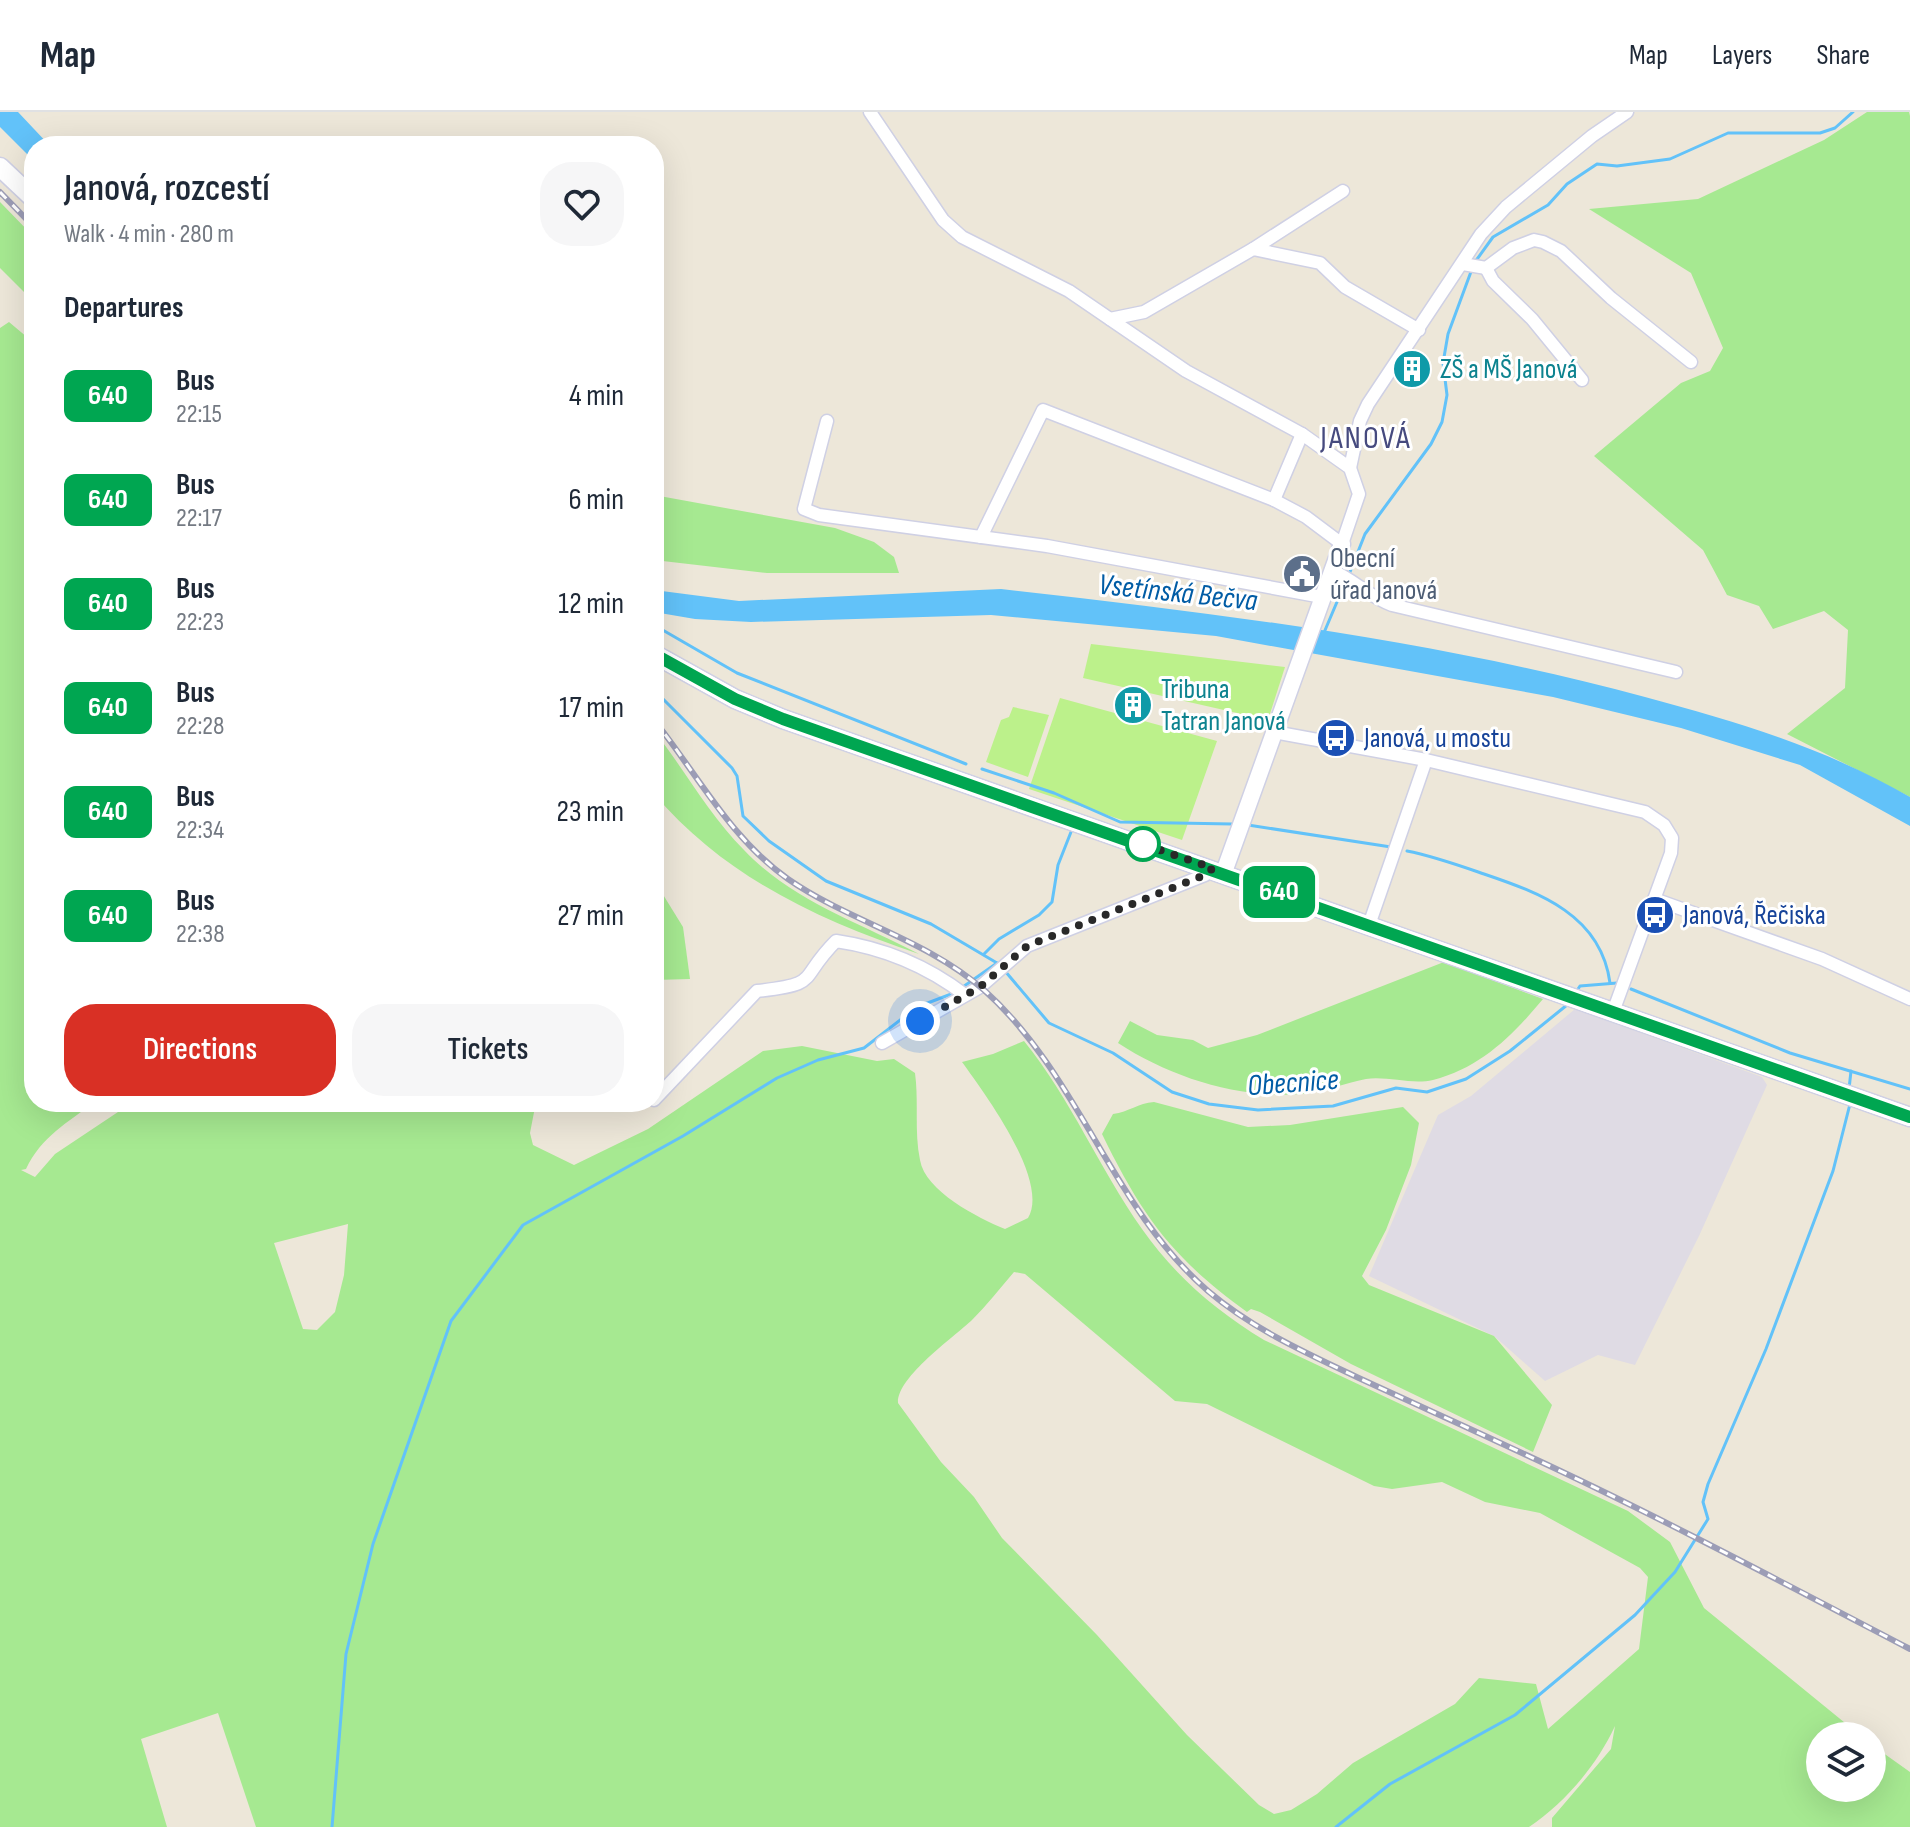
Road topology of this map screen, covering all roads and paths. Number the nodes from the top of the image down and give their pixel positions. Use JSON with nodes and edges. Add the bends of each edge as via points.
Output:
{"nodes":[{"id":1,"x":870,"y":112,"type":"edge"},
{"id":2,"x":1627,"y":112,"type":"edge"},
{"id":3,"x":0,"y":167,"type":"edge"},
{"id":4,"x":24,"y":190,"type":"edge"},
{"id":5,"x":1343,"y":191,"type":"dead end"},
{"id":6,"x":1253,"y":249,"type":"junction"},
{"id":7,"x":1474,"y":267,"type":"junction"},
{"id":8,"x":1110,"y":319,"type":"junction"},
{"id":9,"x":1419,"y":330,"type":"junction"},
{"id":10,"x":1691,"y":362,"type":"dead end"},
{"id":11,"x":1582,"y":380,"type":"dead end"},
{"id":12,"x":827,"y":421,"type":"dead end"},
{"id":13,"x":1302,"y":434,"type":"junction"},
{"id":14,"x":1350,"y":468,"type":"junction"},
{"id":15,"x":1274,"y":500,"type":"junction"},
{"id":16,"x":981,"y":537,"type":"junction"},
{"id":17,"x":1342,"y":544,"type":"junction"},
{"id":18,"x":1336,"y":572,"type":"junction"},
{"id":19,"x":1321,"y":601,"type":"junction"},
{"id":20,"x":664,"y":660,"type":"edge"},
{"id":21,"x":1676,"y":672,"type":"dead end"},
{"id":22,"x":1276,"y":728,"type":"junction"},
{"id":23,"x":1426,"y":760,"type":"junction"},
{"id":24,"x":1218,"y":870,"type":"junction"},
{"id":25,"x":1654,"y":899,"type":"junction"},
{"id":26,"x":1369,"y":925,"type":"junction"},
{"id":27,"x":965,"y":995,"type":"junction"},
{"id":28,"x":1910,"y":999,"type":"edge"},
{"id":29,"x":1613,"y":1012,"type":"junction"},
{"id":30,"x":882,"y":1043,"type":"dead end"},
{"id":31,"x":664,"y":1090,"type":"edge"},
{"id":32,"x":1910,"y":1117,"type":"edge"}],
"edges":[{"from":1,"to":8,"type":"street","via":[[943,220],[962,237],[1069,291]]},
{"from":2,"to":7,"type":"street","via":[[1506,207],[1481,234]]},
{"from":3,"to":4,"type":"main road"},
{"from":5,"to":6,"type":"street"},
{"from":6,"to":8,"type":"street","via":[[1144,312]]},
{"from":6,"to":9,"type":"street","via":[[1320,263],[1345,287]]},
{"from":7,"to":9,"type":"street"},
{"from":7,"to":10,"type":"street","via":[[1534,240],[1543,242],[1561,251]]},
{"from":7,"to":11,"type":"street","via":[[1532,319]]},
{"from":8,"to":13,"type":"street","via":[[1186,371]]},
{"from":9,"to":14,"type":"street","via":[[1362,414]]},
{"from":12,"to":16,"type":"street","via":[[804,509]]},
{"from":13,"to":14,"type":"street"},
{"from":13,"to":15,"type":"street"},
{"from":14,"to":17,"type":"street","via":[[1359,494]]},
{"from":15,"to":16,"type":"street","via":[[1043,410]]},
{"from":15,"to":17,"type":"street"},
{"from":16,"to":19,"type":"street"},
{"from":17,"to":18,"type":"street"},
{"from":18,"to":19,"type":"street"},
{"from":18,"to":21,"type":"street","via":[[1392,605]]},
{"from":19,"to":22,"type":"street"},
{"from":20,"to":24,"type":"main road","via":[[783,719]]},
{"from":22,"to":23,"type":"street"},
{"from":22,"to":24,"type":"street"},
{"from":23,"to":25,"type":"street","via":[[1653,816],[1668,831],[1672,845]]},
{"from":23,"to":26,"type":"street"},
{"from":24,"to":26,"type":"main road"},
{"from":24,"to":27,"type":"street","via":[[1027,946]]},
{"from":25,"to":28,"type":"street","via":[[1822,959]]},
{"from":25,"to":29,"type":"street"},
{"from":26,"to":29,"type":"main road"},
{"from":27,"to":30,"type":"street"},
{"from":27,"to":31,"type":"street","via":[[934,972],[865,945],[836,941],[808,980],[757,991]]},
{"from":29,"to":32,"type":"main road"}]}
